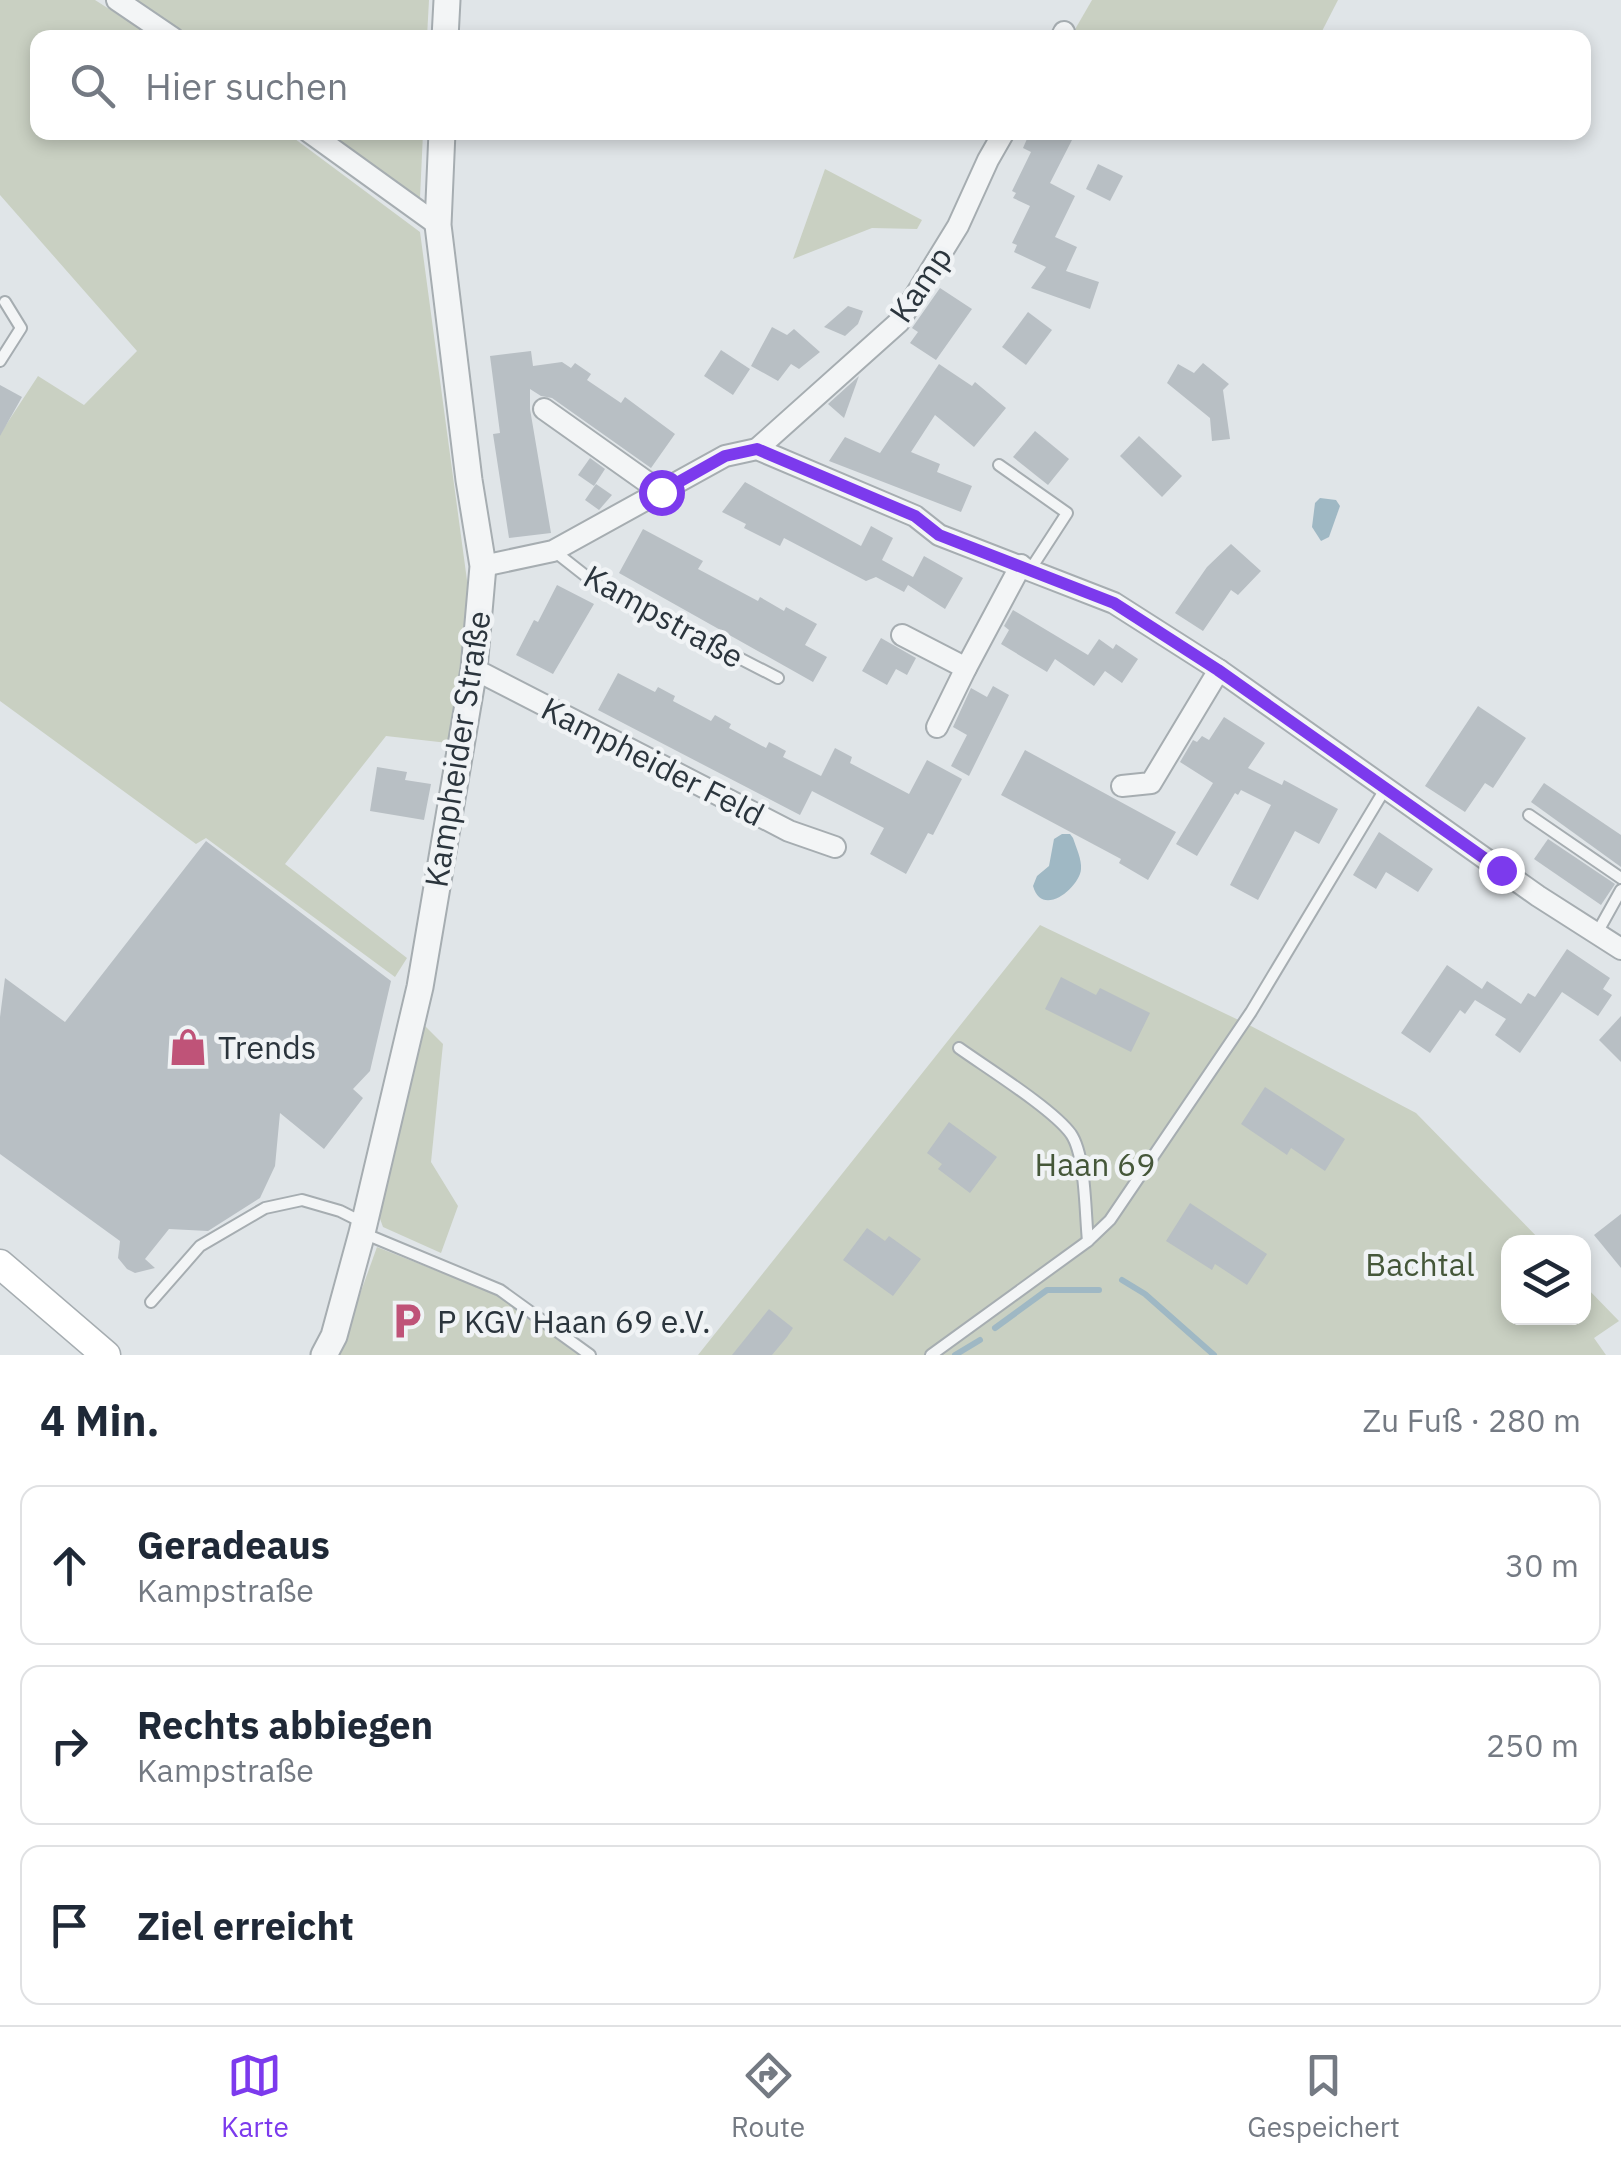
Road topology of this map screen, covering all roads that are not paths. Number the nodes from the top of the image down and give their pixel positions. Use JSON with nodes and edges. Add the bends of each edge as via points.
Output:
{"nodes":[{"id":1,"x":118,"y":0,"type":"edge"},
{"id":2,"x":447,"y":0,"type":"edge"},
{"id":3,"x":161,"y":30,"type":"edge"},
{"id":4,"x":446,"y":30,"type":"edge"},
{"id":5,"x":320,"y":140,"type":"edge"},
{"id":6,"x":442,"y":140,"type":"edge"},
{"id":7,"x":999,"y":140,"type":"edge"},
{"id":8,"x":438,"y":225,"type":"junction"},
{"id":9,"x":5,"y":302,"type":"dead end"},
{"id":10,"x":0,"y":362,"type":"edge"},
{"id":11,"x":544,"y":410,"type":"dead end"},
{"id":12,"x":757,"y":449,"type":"junction"},
{"id":13,"x":999,"y":465,"type":"dead end"},
{"id":14,"x":661,"y":492,"type":"junction"},
{"id":15,"x":553,"y":551,"type":"junction"},
{"id":16,"x":483,"y":566,"type":"junction"},
{"id":17,"x":1026,"y":568,"type":"junction"},
{"id":18,"x":902,"y":636,"type":"dead end"},
{"id":19,"x":966,"y":668,"type":"junction"},
{"id":20,"x":474,"y":669,"type":"junction"},
{"id":21,"x":1218,"y":670,"type":"junction"},
{"id":22,"x":778,"y":678,"type":"dead end"},
{"id":23,"x":937,"y":727,"type":"dead end"},
{"id":24,"x":1122,"y":786,"type":"dead end"},
{"id":25,"x":1384,"y":789,"type":"junction"},
{"id":26,"x":1529,"y":814,"type":"dead end"},
{"id":27,"x":835,"y":847,"type":"dead end"},
{"id":28,"x":1621,"y":878,"type":"edge"},
{"id":29,"x":1621,"y":890,"type":"edge"},
{"id":30,"x":1598,"y":933,"type":"junction"},
{"id":31,"x":1621,"y":949,"type":"edge"},
{"id":32,"x":959,"y":1048,"type":"dead end"},
{"id":33,"x":364,"y":1228,"type":"junction"},
{"id":34,"x":1088,"y":1242,"type":"junction"},
{"id":35,"x":0,"y":1264,"type":"edge"},
{"id":36,"x":151,"y":1302,"type":"dead end"},
{"id":37,"x":106,"y":1355,"type":"edge"},
{"id":38,"x":324,"y":1355,"type":"edge"},
{"id":39,"x":590,"y":1355,"type":"edge"},
{"id":40,"x":930,"y":1355,"type":"edge"}],
"edges":[{"from":1,"to":3,"type":"street"},
{"from":2,"to":4,"type":"street"},
{"from":5,"to":8,"type":"street"},
{"from":6,"to":8,"type":"street","name":"Kampheider Straße"},
{"from":7,"to":12,"type":"street","name":"Kamp","via":[[958,226],[899,322]]},
{"from":8,"to":16,"type":"street","name":"Kampheider Straße"},
{"from":9,"to":10,"type":"lane","via":[[21,328]]},
{"from":11,"to":14,"type":"street"},
{"from":12,"to":14,"type":"street","name":"Kampstraße","via":[[725,456]]},
{"from":12,"to":17,"type":"street","via":[[915,516],[939,535]]},
{"from":13,"to":17,"type":"lane","via":[[1067,513]]},
{"from":14,"to":15,"type":"street","name":"Kampstraße"},
{"from":15,"to":16,"type":"street","name":"Kampstraße"},
{"from":15,"to":22,"type":"lane","name":"Kampstraße","via":[[596,584]]},
{"from":16,"to":20,"type":"street","name":"Kampheider Straße"},
{"from":17,"to":19,"type":"street"},
{"from":17,"to":21,"type":"street","via":[[1114,603]]},
{"from":18,"to":19,"type":"street"},
{"from":19,"to":23,"type":"street"},
{"from":20,"to":27,"type":"street","name":"Kampheider Feld","via":[[788,831]]},
{"from":20,"to":33,"type":"street","name":"Kampheider Straße","via":[[420,987]]},
{"from":21,"to":24,"type":"street","via":[[1151,783]]},
{"from":21,"to":25,"type":"street"},
{"from":25,"to":30,"type":"street"},
{"from":25,"to":34,"type":"lane","via":[[1231,1043],[1110,1220]]},
{"from":26,"to":28,"type":"lane"},
{"from":29,"to":30,"type":"lane"},
{"from":30,"to":31,"type":"street"},
{"from":32,"to":34,"type":"lane","via":[[1072,1135]]},
{"from":33,"to":36,"type":"lane","via":[[340,1211],[302,1200],[266,1208],[200,1246]]},
{"from":33,"to":38,"type":"street","name":"Kampheider Straße"},
{"from":33,"to":39,"type":"lane","via":[[500,1290]]},
{"from":34,"to":40,"type":"lane"},
{"from":35,"to":37,"type":"main road"}]}
